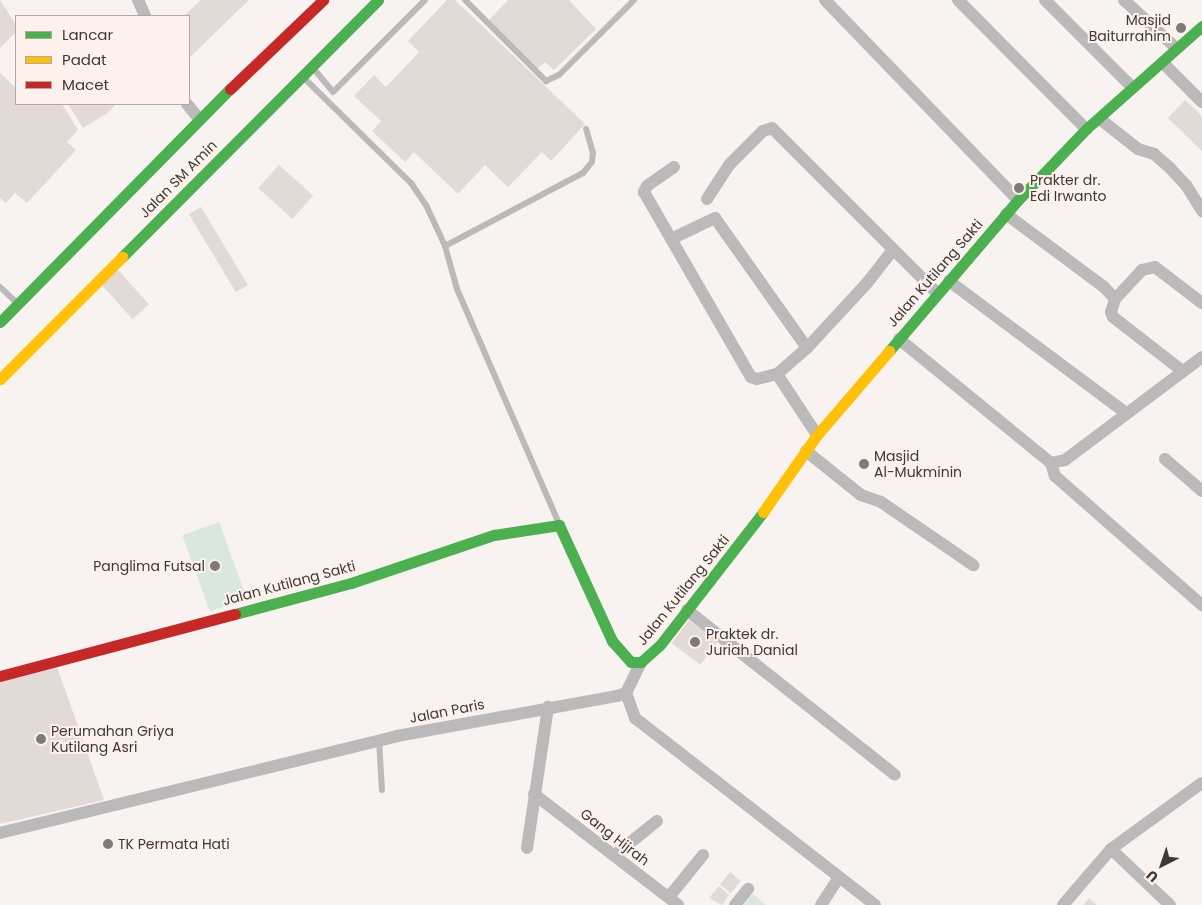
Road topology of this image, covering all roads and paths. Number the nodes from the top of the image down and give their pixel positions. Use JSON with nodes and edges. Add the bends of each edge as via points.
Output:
{"nodes":[{"id":1,"x":138,"y":0,"type":"edge"},
{"id":2,"x":323,"y":0,"type":"edge"},
{"id":3,"x":378,"y":0,"type":"edge"},
{"id":4,"x":425,"y":0,"type":"edge"},
{"id":5,"x":465,"y":0,"type":"edge"},
{"id":6,"x":634,"y":0,"type":"edge"},
{"id":7,"x":825,"y":0,"type":"edge"},
{"id":8,"x":958,"y":0,"type":"edge"},
{"id":9,"x":1045,"y":0,"type":"edge"},
{"id":10,"x":1124,"y":0,"type":"edge"},
{"id":11,"x":145,"y":15,"type":"edge"},
{"id":12,"x":1202,"y":26,"type":"edge"},
{"id":13,"x":1176,"y":48,"type":"junction"},
{"id":14,"x":1162,"y":63,"type":"junction"},
{"id":15,"x":312,"y":67,"type":"junction"},
{"id":16,"x":302,"y":76,"type":"junction"},
{"id":17,"x":1133,"y":88,"type":"junction"},
{"id":18,"x":1202,"y":102,"type":"edge"},
{"id":19,"x":188,"y":105,"type":"edge"},
{"id":20,"x":199,"y":119,"type":"junction"},
{"id":21,"x":1100,"y":119,"type":"junction"},
{"id":22,"x":586,"y":128,"type":"dead end"},
{"id":23,"x":1086,"y":129,"type":"junction"},
{"id":24,"x":674,"y":167,"type":"dead end"},
{"id":25,"x":707,"y":199,"type":"dead end"},
{"id":26,"x":1018,"y":200,"type":"junction"},
{"id":27,"x":1202,"y":211,"type":"edge"},
{"id":28,"x":1006,"y":214,"type":"junction"},
{"id":29,"x":671,"y":239,"type":"junction"},
{"id":30,"x":445,"y":246,"type":"junction"},
{"id":31,"x":892,"y":251,"type":"junction"},
{"id":32,"x":949,"y":281,"type":"junction"},
{"id":33,"x":0,"y":287,"type":"edge"},
{"id":34,"x":937,"y":293,"type":"junction"},
{"id":35,"x":1115,"y":300,"type":"junction"},
{"id":36,"x":1202,"y":303,"type":"edge"},
{"id":37,"x":18,"y":304,"type":"junction"},
{"id":38,"x":0,"y":322,"type":"edge"},
{"id":39,"x":898,"y":340,"type":"junction"},
{"id":40,"x":807,"y":348,"type":"junction"},
{"id":41,"x":1202,"y":357,"type":"edge"},
{"id":42,"x":1181,"y":370,"type":"junction"},
{"id":43,"x":777,"y":374,"type":"junction"},
{"id":44,"x":0,"y":379,"type":"edge"},
{"id":45,"x":1126,"y":413,"type":"junction"},
{"id":46,"x":817,"y":435,"type":"junction"},
{"id":47,"x":806,"y":451,"type":"junction"},
{"id":48,"x":1165,"y":459,"type":"dead end"},
{"id":49,"x":1051,"y":464,"type":"junction"},
{"id":50,"x":1202,"y":491,"type":"edge"},
{"id":51,"x":559,"y":525,"type":"junction"},
{"id":52,"x":973,"y":565,"type":"dead end"},
{"id":53,"x":1202,"y":605,"type":"edge"},
{"id":54,"x":688,"y":610,"type":"junction"},
{"id":55,"x":641,"y":662,"type":"junction"},
{"id":56,"x":0,"y":676,"type":"edge"},
{"id":57,"x":626,"y":693,"type":"junction"},
{"id":58,"x":548,"y":707,"type":"junction"},
{"id":59,"x":379,"y":740,"type":"junction"},
{"id":60,"x":896,"y":775,"type":"dead end"},
{"id":61,"x":1202,"y":783,"type":"edge"},
{"id":62,"x":382,"y":790,"type":"dead end"},
{"id":63,"x":534,"y":794,"type":"junction"},
{"id":64,"x":657,"y":821,"type":"dead end"},
{"id":65,"x":0,"y":833,"type":"edge"},
{"id":66,"x":527,"y":848,"type":"dead end"},
{"id":67,"x":1111,"y":849,"type":"junction"},
{"id":68,"x":615,"y":855,"type":"junction"},
{"id":69,"x":703,"y":855,"type":"dead end"},
{"id":70,"x":838,"y":877,"type":"junction"},
{"id":71,"x":748,"y":889,"type":"dead end"},
{"id":72,"x":673,"y":901,"type":"edge"},
{"id":73,"x":735,"y":905,"type":"edge"},
{"id":74,"x":821,"y":905,"type":"edge"},
{"id":75,"x":875,"y":905,"type":"edge"},
{"id":76,"x":1063,"y":905,"type":"edge"},
{"id":77,"x":1170,"y":905,"type":"edge"}],
"edges":[{"from":1,"to":11,"type":"street"},
{"from":2,"to":20,"type":"street","name":"Jalan SM Amin"},
{"from":3,"to":15,"type":"street","name":"Jalan SM Amin"},
{"from":4,"to":15,"type":"lane","via":[[333,92]]},
{"from":5,"to":6,"type":"lane","via":[[546,81],[559,75]]},
{"from":7,"to":26,"type":"street"},
{"from":8,"to":23,"type":"street"},
{"from":9,"to":17,"type":"street"},
{"from":10,"to":13,"type":"street"},
{"from":12,"to":13,"type":"street","name":"Jalan Kutilang Sakti"},
{"from":13,"to":14,"type":"street","name":"Jalan Kutilang Sakti"},
{"from":14,"to":17,"type":"street","name":"Jalan Kutilang Sakti"},
{"from":14,"to":18,"type":"street"},
{"from":15,"to":16,"type":"street","name":"Jalan SM Amin"},
{"from":16,"to":30,"type":"lane","via":[[411,183],[426,205]]},
{"from":16,"to":44,"type":"street","name":"Jalan SM Amin"},
{"from":17,"to":21,"type":"street","name":"Jalan Kutilang Sakti"},
{"from":19,"to":20,"type":"street"},
{"from":20,"to":37,"type":"street","name":"Jalan SM Amin"},
{"from":21,"to":23,"type":"street","name":"Jalan Kutilang Sakti"},
{"from":21,"to":27,"type":"street","via":[[1138,149],[1154,154],[1170,168],[1186,185]]},
{"from":22,"to":30,"type":"lane","via":[[593,153],[592,162],[583,173]]},
{"from":23,"to":26,"type":"street","name":"Jalan Kutilang Sakti"},
{"from":24,"to":29,"type":"street","via":[[647,186],[644,192]]},
{"from":25,"to":31,"type":"street","via":[[729,165],[762,131],[772,128],[783,135]]},
{"from":26,"to":28,"type":"street","name":"Jalan Kutilang Sakti"},
{"from":28,"to":32,"type":"street","name":"Jalan Kutilang Sakti"},
{"from":28,"to":35,"type":"street","via":[[1104,287]]},
{"from":29,"to":40,"type":"street","via":[[715,218]]},
{"from":29,"to":43,"type":"street","via":[[750,377],[757,380]]},
{"from":30,"to":51,"type":"lane","via":[[457,289]]},
{"from":31,"to":34,"type":"street"},
{"from":31,"to":40,"type":"street"},
{"from":32,"to":34,"type":"street","name":"Jalan Kutilang Sakti"},
{"from":32,"to":45,"type":"street"},
{"from":33,"to":37,"type":"lane"},
{"from":34,"to":39,"type":"street","name":"Jalan Kutilang Sakti"},
{"from":35,"to":36,"type":"street","via":[[1142,270],[1155,268]]},
{"from":35,"to":42,"type":"street","via":[[1111,312],[1113,317]]},
{"from":37,"to":38,"type":"street","name":"Jalan SM Amin"},
{"from":39,"to":46,"type":"street","name":"Jalan Kutilang Sakti"},
{"from":39,"to":49,"type":"street"},
{"from":40,"to":43,"type":"street"},
{"from":41,"to":42,"type":"street"},
{"from":42,"to":45,"type":"street"},
{"from":43,"to":46,"type":"street"},
{"from":45,"to":49,"type":"street","via":[[1065,460]]},
{"from":46,"to":47,"type":"street","name":"Jalan Kutilang Sakti"},
{"from":47,"to":52,"type":"street","via":[[861,496],[882,502]]},
{"from":47,"to":54,"type":"street","name":"Jalan Kutilang Sakti"},
{"from":48,"to":50,"type":"street"},
{"from":49,"to":53,"type":"street","via":[[1055,476]]},
{"from":51,"to":55,"type":"street","name":"Jalan Kutilang Sakti","via":[[612,641],[631,662]]},
{"from":51,"to":56,"type":"street","name":"Jalan Kutilang Sakti","via":[[494,535],[351,583]]},
{"from":54,"to":55,"type":"street","name":"Jalan Kutilang Sakti","via":[[660,645]]},
{"from":54,"to":60,"type":"street"},
{"from":55,"to":57,"type":"street"},
{"from":57,"to":58,"type":"street","name":"Jalan Paris"},
{"from":57,"to":70,"type":"street","via":[[635,718]]},
{"from":58,"to":59,"type":"street","name":"Jalan Paris"},
{"from":58,"to":63,"type":"street"},
{"from":59,"to":62,"type":"lane"},
{"from":59,"to":65,"type":"street","name":"Jalan Paris"},
{"from":61,"to":67,"type":"street"},
{"from":63,"to":66,"type":"street"},
{"from":63,"to":68,"type":"street","name":"Gang Hijrah"},
{"from":64,"to":68,"type":"street"},
{"from":67,"to":76,"type":"street"},
{"from":67,"to":77,"type":"street"},
{"from":68,"to":72,"type":"street","name":"Gang Hijrah"},
{"from":69,"to":72,"type":"street"},
{"from":70,"to":74,"type":"street"},
{"from":70,"to":75,"type":"street"},
{"from":71,"to":73,"type":"street"}]}
